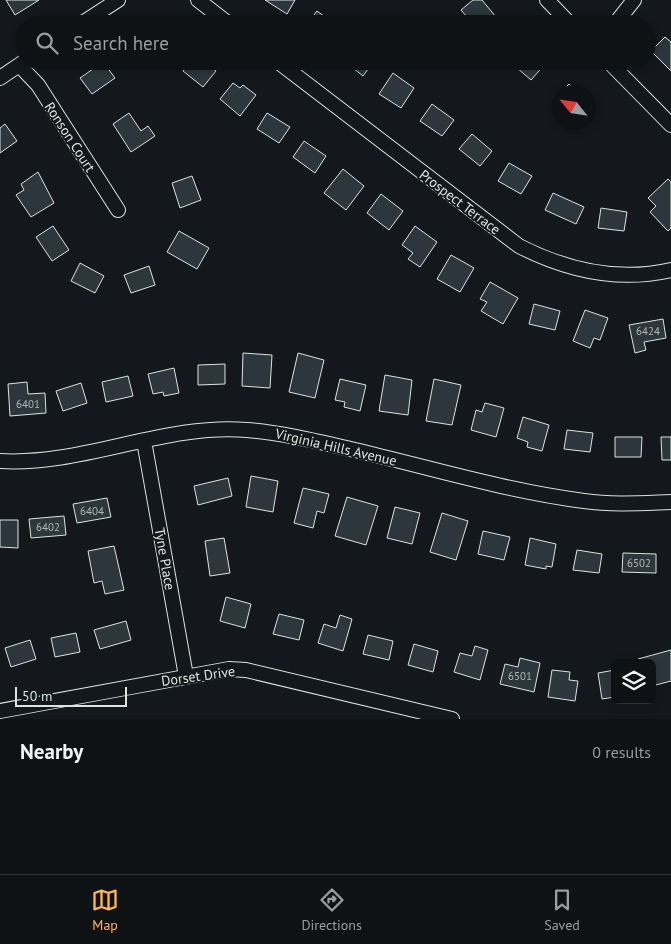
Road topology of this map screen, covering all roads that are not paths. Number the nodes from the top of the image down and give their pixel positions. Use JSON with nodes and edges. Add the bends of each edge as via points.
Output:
{"nodes":[{"id":1,"x":118,"y":0,"type":"edge"},
{"id":2,"x":198,"y":0,"type":"edge"},
{"id":3,"x":546,"y":0,"type":"edge"},
{"id":4,"x":634,"y":0,"type":"edge"},
{"id":5,"x":95,"y":15,"type":"edge"},
{"id":6,"x":217,"y":15,"type":"edge"},
{"id":7,"x":561,"y":15,"type":"edge"},
{"id":8,"x":622,"y":15,"type":"edge"},
{"id":9,"x":15,"y":68,"type":"edge"},
{"id":10,"x":27,"y":70,"type":"edge"},
{"id":11,"x":290,"y":70,"type":"edge"},
{"id":12,"x":617,"y":70,"type":"edge"},
{"id":13,"x":0,"y":78,"type":"edge"},
{"id":14,"x":671,"y":125,"type":"edge"},
{"id":15,"x":118,"y":210,"type":"dead end"},
{"id":16,"x":671,"y":270,"type":"edge"},
{"id":17,"x":144,"y":442,"type":"junction"},
{"id":18,"x":0,"y":461,"type":"edge"},
{"id":19,"x":671,"y":502,"type":"edge"},
{"id":20,"x":186,"y":676,"type":"junction"},
{"id":21,"x":0,"y":711,"type":"edge"},
{"id":22,"x":437,"y":717,"type":"edge"},
{"id":23,"x":452,"y":719,"type":"edge"}],
"edges":[{"from":1,"to":5,"type":"street"},
{"from":2,"to":6,"type":"street"},
{"from":3,"to":7,"type":"street"},
{"from":4,"to":8,"type":"street"},
{"from":9,"to":13,"type":"street"},
{"from":10,"to":15,"type":"street","name":"Ronson Court"},
{"from":11,"to":16,"type":"street","name":"Prospect Terrace","via":[[519,246],[540,257],[588,271],[638,275]]},
{"from":12,"to":14,"type":"street"},
{"from":17,"to":18,"type":"street","name":"Virginia Hills Avenue","via":[[38,460]]},
{"from":17,"to":19,"type":"street","name":"Virginia Hills Avenue","via":[[217,430],[273,432],[552,497],[618,503]]},
{"from":17,"to":20,"type":"street","name":"Tyne Place"},
{"from":20,"to":21,"type":"street","name":"Dorset Drive"},
{"from":20,"to":22,"type":"street","name":"Dorset Drive","via":[[229,669],[246,670]]},
{"from":22,"to":23,"type":"street","name":"Dorset Drive"}]}
